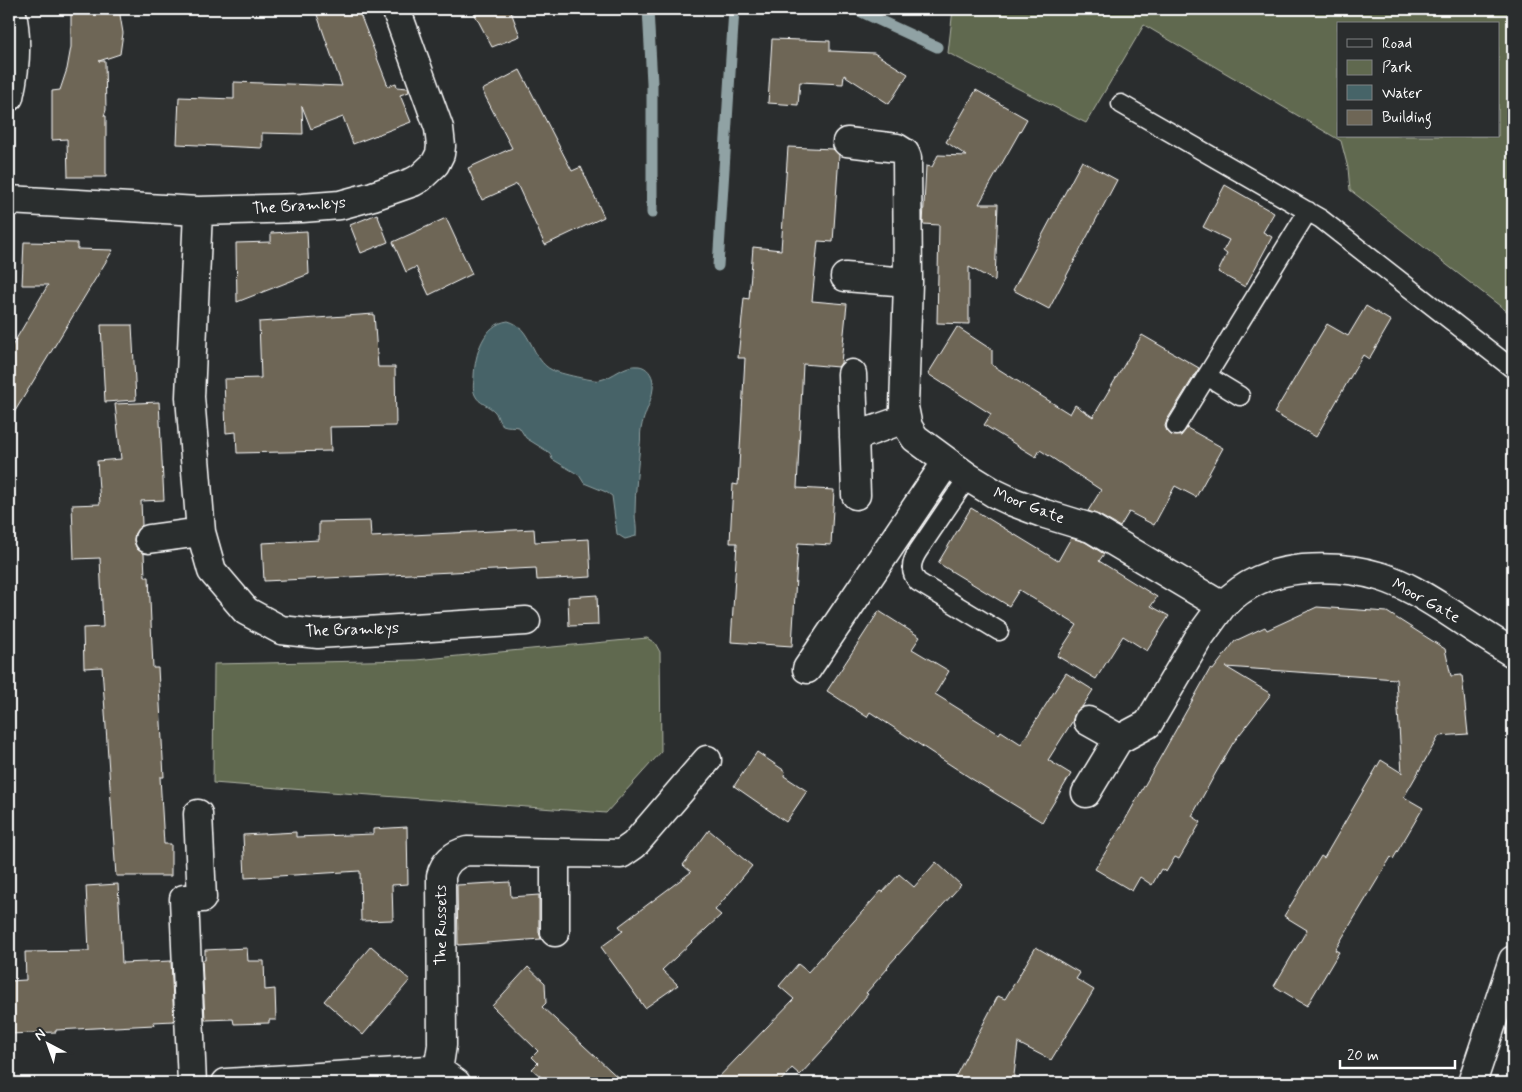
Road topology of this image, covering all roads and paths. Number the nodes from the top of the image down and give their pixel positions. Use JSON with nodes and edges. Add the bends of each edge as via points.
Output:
{"nodes":[{"id":1,"x":11,"y":9,"type":"edge"},
{"id":2,"x":396,"y":9,"type":"edge"},
{"id":3,"x":12,"y":46,"type":"edge"},
{"id":4,"x":9,"y":97,"type":"edge"},
{"id":5,"x":1121,"y":104,"type":"dead end"},
{"id":6,"x":847,"y":142,"type":"dead end"},
{"id":7,"x":9,"y":200,"type":"edge"},
{"id":8,"x":198,"y":211,"type":"junction"},
{"id":9,"x":1308,"y":211,"type":"junction"},
{"id":10,"x":845,"y":277,"type":"dead end"},
{"id":11,"x":908,"y":282,"type":"junction"},
{"id":12,"x":1513,"y":369,"type":"edge"},
{"id":13,"x":852,"y":374,"type":"dead end"},
{"id":14,"x":1207,"y":376,"type":"junction"},
{"id":15,"x":1240,"y":396,"type":"dead end"},
{"id":16,"x":905,"y":419,"type":"junction"},
{"id":17,"x":1176,"y":426,"type":"dead end"},
{"id":18,"x":854,"y":437,"type":"junction"},
{"id":19,"x":957,"y":470,"type":"junction"},
{"id":20,"x":856,"y":495,"type":"dead end"},
{"id":21,"x":201,"y":532,"type":"junction"},
{"id":22,"x":149,"y":539,"type":"dead end"},
{"id":23,"x":1222,"y":606,"type":"junction"},
{"id":24,"x":526,"y":621,"type":"dead end"},
{"id":25,"x":999,"y":632,"type":"dead end"},
{"id":26,"x":1513,"y":653,"type":"edge"},
{"id":27,"x":807,"y":669,"type":"dead end"},
{"id":28,"x":1088,"y":721,"type":"dead end"},
{"id":29,"x":1120,"y":739,"type":"junction"},
{"id":30,"x":707,"y":760,"type":"dead end"},
{"id":31,"x":1086,"y":793,"type":"dead end"},
{"id":32,"x":198,"y":814,"type":"dead end"},
{"id":33,"x":555,"y":853,"type":"junction"},
{"id":34,"x":556,"y":932,"type":"dead end"},
{"id":35,"x":1513,"y":960,"type":"edge"},
{"id":36,"x":447,"y":1077,"type":"edge"},
{"id":37,"x":192,"y":1083,"type":"edge"},
{"id":38,"x":238,"y":1083,"type":"edge"},
{"id":39,"x":1472,"y":1083,"type":"edge"}],
"edges":[{"from":1,"to":3,"type":"street"},
{"from":2,"to":8,"type":"street","name":"The Bramleys","via":[[439,128],[441,150],[432,168],[413,182],[347,203],[302,208]]},
{"from":3,"to":4,"type":"street","via":[[13,79]]},
{"from":5,"to":9,"type":"lane"},
{"from":6,"to":11,"type":"street","name":"Moor Gate","via":[[896,148],[907,158]]},
{"from":7,"to":8,"type":"street","name":"The Bramleys"},
{"from":8,"to":21,"type":"street","name":"The Bramleys","via":[[190,397]]},
{"from":9,"to":12,"type":"lane"},
{"from":9,"to":14,"type":"lane"},
{"from":10,"to":11,"type":"street"},
{"from":11,"to":16,"type":"street","name":"Moor Gate"},
{"from":13,"to":18,"type":"street"},
{"from":14,"to":15,"type":"lane"},
{"from":14,"to":17,"type":"lane"},
{"from":16,"to":18,"type":"street"},
{"from":16,"to":19,"type":"street","name":"Moor Gate","via":[[915,438]]},
{"from":18,"to":20,"type":"street"},
{"from":19,"to":23,"type":"street","name":"Moor Gate","via":[[1013,502],[1091,528]]},
{"from":19,"to":25,"type":"lane","via":[[912,564],[912,573],[918,582]]},
{"from":19,"to":27,"type":"street"},
{"from":21,"to":22,"type":"street"},
{"from":21,"to":24,"type":"street","name":"The Bramleys","via":[[212,571],[246,611],[281,630],[318,634]]},
{"from":23,"to":26,"type":"street","name":"Moor Gate","via":[[1238,590],[1274,574],[1302,569],[1346,569],[1382,577],[1418,593]]},
{"from":23,"to":29,"type":"street","name":"Moor Gate","via":[[1198,639],[1148,724]]},
{"from":28,"to":29,"type":"street"},
{"from":29,"to":31,"type":"street","name":"Moor Gate"},
{"from":30,"to":33,"type":"street","name":"The Russets","via":[[629,850],[614,855]]},
{"from":32,"to":37,"type":"street","via":[[202,898],[184,899]]},
{"from":33,"to":34,"type":"street"},
{"from":33,"to":36,"type":"street","name":"The Russets","via":[[467,851],[453,857],[443,869],[440,876],[442,1045]]},
{"from":35,"to":39,"type":"street"},
{"from":36,"to":38,"type":"street","via":[[428,1070]]}]}
